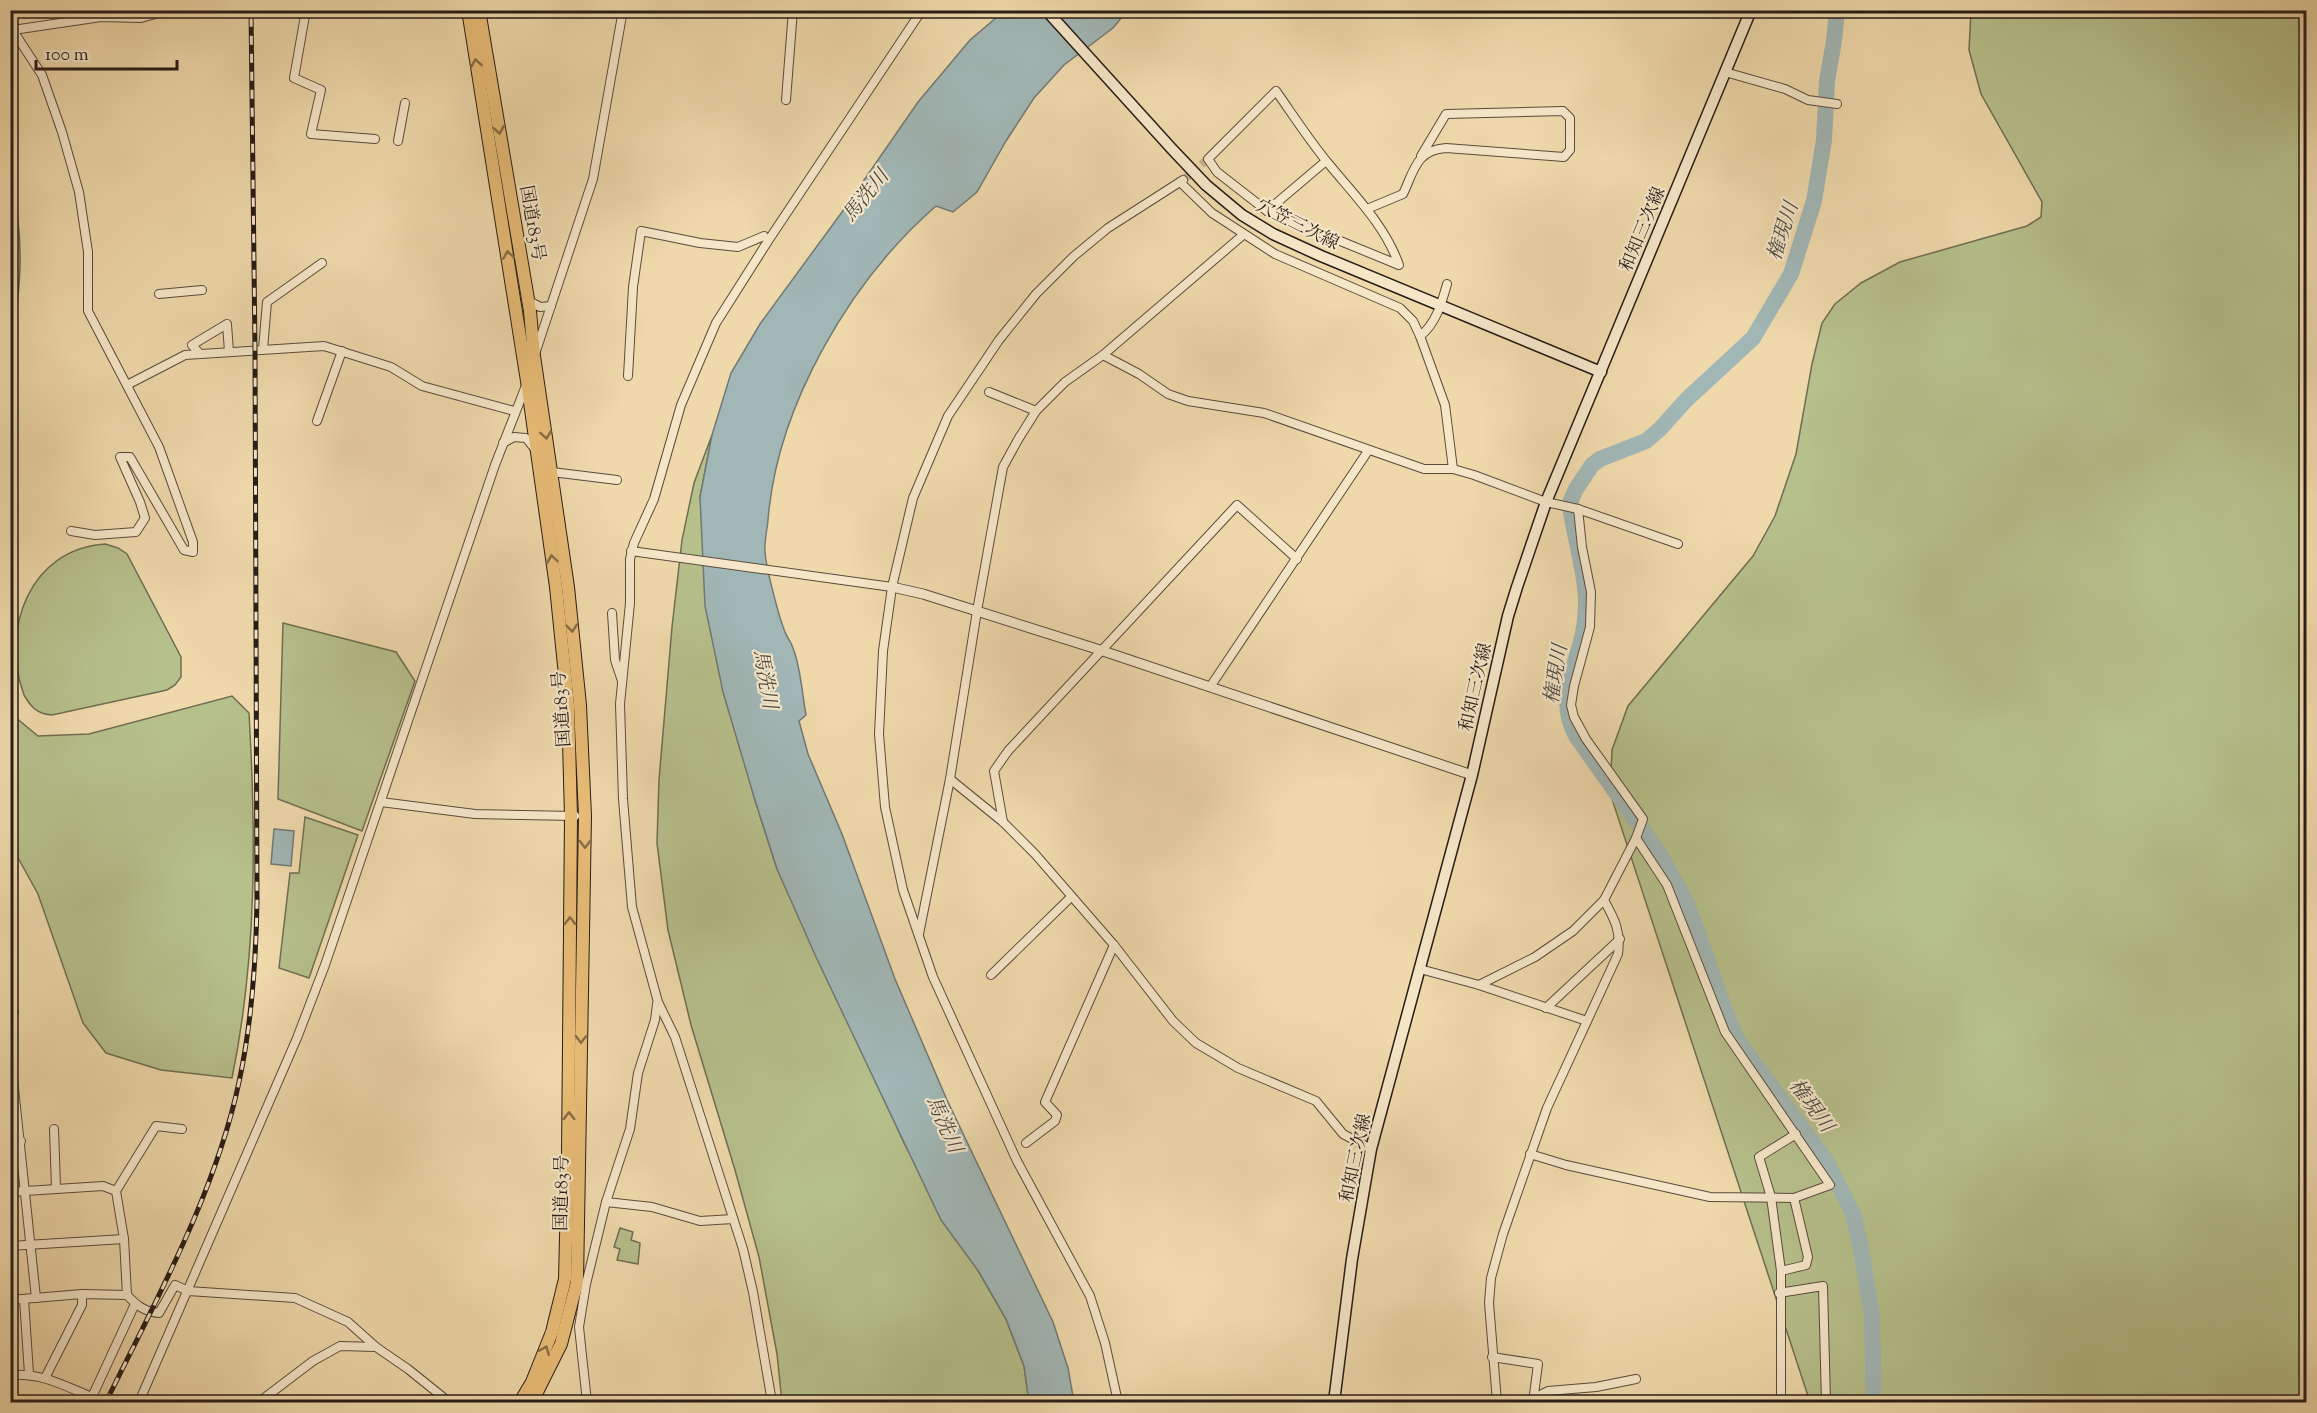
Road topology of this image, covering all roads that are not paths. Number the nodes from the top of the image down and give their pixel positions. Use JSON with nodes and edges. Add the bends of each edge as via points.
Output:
{"nodes":[{"id":1,"x":171,"y":10,"type":"edge"},
{"id":2,"x":306,"y":10,"type":"edge"},
{"id":3,"x":468,"y":10,"type":"edge"},
{"id":4,"x":479,"y":10,"type":"edge"},
{"id":5,"x":623,"y":10,"type":"edge"},
{"id":6,"x":793,"y":10,"type":"edge"},
{"id":7,"x":921,"y":10,"type":"edge"},
{"id":8,"x":1046,"y":10,"type":"edge"},
{"id":9,"x":1750,"y":10,"type":"edge"},
{"id":10,"x":12,"y":28,"type":"edge"},
{"id":11,"x":1725,"y":72,"type":"junction"},
{"id":12,"x":786,"y":100,"type":"dead end"},
{"id":13,"x":405,"y":103,"type":"dead end"},
{"id":14,"x":1834,"y":103,"type":"dead end"},
{"id":15,"x":375,"y":139,"type":"dead end"},
{"id":16,"x":398,"y":141,"type":"dead end"},
{"id":17,"x":1421,"y":156,"type":"junction"},
{"id":18,"x":1326,"y":161,"type":"junction"},
{"id":19,"x":1367,"y":209,"type":"junction"},
{"id":20,"x":1267,"y":211,"type":"junction"},
{"id":21,"x":1243,"y":235,"type":"junction"},
{"id":22,"x":764,"y":236,"type":"dead end"},
{"id":23,"x":322,"y":264,"type":"dead end"},
{"id":24,"x":1447,"y":284,"type":"dead end"},
{"id":25,"x":202,"y":290,"type":"dead end"},
{"id":26,"x":159,"y":294,"type":"dead end"},
{"id":27,"x":529,"y":301,"type":"junction"},
{"id":28,"x":1441,"y":304,"type":"junction"},
{"id":29,"x":550,"y":306,"type":"junction"},
{"id":30,"x":1420,"y":336,"type":"junction"},
{"id":31,"x":263,"y":349,"type":"junction"},
{"id":32,"x":342,"y":351,"type":"junction"},
{"id":33,"x":229,"y":352,"type":"junction"},
{"id":34,"x":200,"y":354,"type":"junction"},
{"id":35,"x":1102,"y":355,"type":"junction"},
{"id":36,"x":534,"y":356,"type":"junction"},
{"id":37,"x":1601,"y":372,"type":"junction"},
{"id":38,"x":628,"y":376,"type":"dead end"},
{"id":39,"x":528,"y":381,"type":"junction"},
{"id":40,"x":127,"y":385,"type":"junction"},
{"id":41,"x":989,"y":392,"type":"dead end"},
{"id":42,"x":514,"y":411,"type":"junction"},
{"id":43,"x":1036,"y":411,"type":"junction"},
{"id":44,"x":316,"y":421,"type":"dead end"},
{"id":45,"x":503,"y":443,"type":"junction"},
{"id":46,"x":1368,"y":450,"type":"junction"},
{"id":47,"x":537,"y":453,"type":"junction"},
{"id":48,"x":1453,"y":469,"type":"junction"},
{"id":49,"x":552,"y":472,"type":"junction"},
{"id":50,"x":616,"y":480,"type":"dead end"},
{"id":51,"x":1546,"y":502,"type":"junction"},
{"id":52,"x":1575,"y":508,"type":"junction"},
{"id":53,"x":71,"y":531,"type":"dead end"},
{"id":54,"x":1678,"y":544,"type":"dead end"},
{"id":55,"x":631,"y":551,"type":"junction"},
{"id":56,"x":1297,"y":559,"type":"junction"},
{"id":57,"x":892,"y":586,"type":"junction"},
{"id":58,"x":977,"y":611,"type":"junction"},
{"id":59,"x":612,"y":613,"type":"dead end"},
{"id":60,"x":1100,"y":650,"type":"junction"},
{"id":61,"x":622,"y":682,"type":"junction"},
{"id":62,"x":1210,"y":687,"type":"junction"},
{"id":63,"x":1472,"y":775,"type":"junction"},
{"id":64,"x":950,"y":779,"type":"junction"},
{"id":65,"x":381,"y":802,"type":"junction"},
{"id":66,"x":571,"y":816,"type":"junction"},
{"id":67,"x":585,"y":816,"type":"junction"},
{"id":68,"x":1003,"y":822,"type":"junction"},
{"id":69,"x":1637,"y":835,"type":"junction"},
{"id":70,"x":1071,"y":897,"type":"junction"},
{"id":71,"x":1604,"y":900,"type":"junction"},
{"id":72,"x":918,"y":936,"type":"junction"},
{"id":73,"x":1620,"y":939,"type":"junction"},
{"id":74,"x":1114,"y":945,"type":"junction"},
{"id":75,"x":1420,"y":969,"type":"junction"},
{"id":76,"x":991,"y":975,"type":"dead end"},
{"id":77,"x":1479,"y":986,"type":"junction"},
{"id":78,"x":658,"y":1002,"type":"junction"},
{"id":79,"x":1546,"y":1008,"type":"junction"},
{"id":80,"x":14,"y":1012,"type":"dead end"},
{"id":81,"x":1587,"y":1021,"type":"junction"},
{"id":82,"x":10,"y":1027,"type":"edge"},
{"id":83,"x":10,"y":1050,"type":"edge"},
{"id":84,"x":12,"y":1086,"type":"edge"},
{"id":85,"x":54,"y":1128,"type":"dead end"},
{"id":86,"x":182,"y":1129,"type":"dead end"},
{"id":87,"x":1796,"y":1134,"type":"junction"},
{"id":88,"x":21,"y":1141,"type":"junction"},
{"id":89,"x":10,"y":1142,"type":"edge"},
{"id":90,"x":1026,"y":1143,"type":"dead end"},
{"id":91,"x":1371,"y":1149,"type":"junction"},
{"id":92,"x":1530,"y":1154,"type":"junction"},
{"id":93,"x":56,"y":1188,"type":"junction"},
{"id":94,"x":24,"y":1191,"type":"junction"},
{"id":95,"x":116,"y":1191,"type":"junction"},
{"id":96,"x":10,"y":1192,"type":"edge"},
{"id":97,"x":1771,"y":1197,"type":"junction"},
{"id":98,"x":1794,"y":1198,"type":"junction"},
{"id":99,"x":606,"y":1202,"type":"junction"},
{"id":100,"x":734,"y":1219,"type":"junction"},
{"id":101,"x":124,"y":1239,"type":"junction"},
{"id":102,"x":32,"y":1244,"type":"junction"},
{"id":103,"x":10,"y":1246,"type":"edge"},
{"id":104,"x":1781,"y":1271,"type":"junction"},
{"id":105,"x":576,"y":1282,"type":"junction"},
{"id":106,"x":188,"y":1291,"type":"junction"},
{"id":107,"x":1779,"y":1293,"type":"junction"},
{"id":108,"x":82,"y":1294,"type":"junction"},
{"id":109,"x":127,"y":1295,"type":"junction"},
{"id":110,"x":36,"y":1298,"type":"junction"},
{"id":111,"x":24,"y":1299,"type":"junction"},
{"id":112,"x":10,"y":1300,"type":"edge"},
{"id":113,"x":135,"y":1304,"type":"junction"},
{"id":114,"x":376,"y":1347,"type":"junction"},
{"id":115,"x":1492,"y":1357,"type":"junction"},
{"id":116,"x":29,"y":1374,"type":"junction"},
{"id":117,"x":10,"y":1375,"type":"edge"},
{"id":118,"x":45,"y":1378,"type":"junction"},
{"id":119,"x":1635,"y":1379,"type":"dead end"},
{"id":120,"x":139,"y":1402,"type":"edge"},
{"id":121,"x":259,"y":1402,"type":"edge"},
{"id":122,"x":449,"y":1402,"type":"edge"},
{"id":123,"x":520,"y":1402,"type":"edge"},
{"id":124,"x":532,"y":1402,"type":"edge"},
{"id":125,"x":587,"y":1402,"type":"edge"},
{"id":126,"x":772,"y":1402,"type":"edge"},
{"id":127,"x":1118,"y":1402,"type":"edge"},
{"id":128,"x":1334,"y":1402,"type":"edge"},
{"id":129,"x":1497,"y":1402,"type":"edge"},
{"id":130,"x":1533,"y":1402,"type":"edge"},
{"id":131,"x":1781,"y":1402,"type":"edge"},
{"id":132,"x":1826,"y":1402,"type":"edge"}],
"edges":[{"from":1,"to":10,"type":"street","via":[[141,18],[100,17]]},
{"from":2,"to":15,"type":"street","via":[[294,78],[321,90],[311,134]]},
{"from":39,"to":3,"type":"highway","name":"国道183号","one_way":true},
{"from":4,"to":27,"type":"highway","name":"国道183号","one_way":true},
{"from":5,"to":29,"type":"street","via":[[592,179]]},
{"from":6,"to":12,"type":"street"},
{"from":7,"to":55,"type":"street","via":[[716,323],[681,405],[654,499]]},
{"from":8,"to":28,"type":"main road","name":"穴笠三次線","via":[[1171,148],[1242,214],[1273,234],[1321,256]]},
{"from":9,"to":11,"type":"main road","name":"和知三次線"},
{"from":10,"to":40,"type":"street","via":[[42,75],[62,132],[79,192],[88,252],[88,311]]},
{"from":11,"to":14,"type":"street","via":[[1785,89],[1808,100]]},
{"from":11,"to":37,"type":"main road","name":"和知三次線"},
{"from":13,"to":16,"type":"street"},
{"from":17,"to":17,"type":"street","via":[[1432,149],[1446,148],[1564,157],[1570,150],[1570,118],[1563,111],[1446,114]]},
{"from":17,"to":19,"type":"street","via":[[1403,194]]},
{"from":18,"to":19,"type":"street"},
{"from":18,"to":20,"type":"street"},
{"from":18,"to":20,"type":"street","via":[[1276,91],[1208,159],[1217,172]]},
{"from":19,"to":20,"type":"street","via":[[1392,244],[1399,265]]},
{"from":21,"to":30,"type":"street","via":[[1275,254],[1400,308],[1413,321]]},
{"from":21,"to":35,"type":"street"},
{"from":21,"to":57,"type":"street","via":[[1212,213],[1182,181],[1108,228],[1074,256],[1036,294],[999,340],[948,416],[913,498]]},
{"from":22,"to":38,"type":"street","via":[[738,247],[641,231]]},
{"from":23,"to":31,"type":"street","via":[[267,302]]},
{"from":24,"to":28,"type":"street"},
{"from":25,"to":26,"type":"street"},
{"from":27,"to":29,"type":"street","via":[[540,307]]},
{"from":27,"to":36,"type":"highway","name":"国道183号"},
{"from":28,"to":30,"type":"street","via":[[1429,330]]},
{"from":28,"to":37,"type":"main road","name":"穴笠三次線"},
{"from":29,"to":36,"type":"street"},
{"from":30,"to":48,"type":"street","via":[[1445,405]]},
{"from":31,"to":32,"type":"street","via":[[324,346]]},
{"from":31,"to":33,"type":"street"},
{"from":32,"to":42,"type":"street","via":[[391,367],[422,386]]},
{"from":32,"to":44,"type":"street"},
{"from":33,"to":34,"type":"street"},
{"from":33,"to":34,"type":"street","via":[[227,324],[192,345]]},
{"from":34,"to":40,"type":"street","via":[[185,355]]},
{"from":35,"to":43,"type":"street","via":[[1065,382]]},
{"from":35,"to":46,"type":"street","via":[[1168,394],[1264,413]]},
{"from":36,"to":39,"type":"street"},
{"from":36,"to":49,"type":"highway","name":"国道183号","one_way":true},
{"from":37,"to":51,"type":"main road","name":"和知三次線"},
{"from":39,"to":42,"type":"street"},
{"from":39,"to":47,"type":"highway","name":"国道183号"},
{"from":40,"to":53,"type":"street","via":[[163,456],[194,552],[184,550],[130,457],[120,457],[145,518],[136,532],[95,535]]},
{"from":41,"to":43,"type":"street"},
{"from":42,"to":45,"type":"street"},
{"from":43,"to":58,"type":"street","via":[[1004,467]]},
{"from":45,"to":47,"type":"street","via":[[514,437],[526,438]]},
{"from":45,"to":65,"type":"street"},
{"from":46,"to":48,"type":"street","via":[[1424,469]]},
{"from":46,"to":56,"type":"street"},
{"from":66,"to":47,"type":"highway","name":"国道183号","one_way":true,"via":[[568,705]]},
{"from":48,"to":51,"type":"street"},
{"from":49,"to":50,"type":"street"},
{"from":49,"to":67,"type":"highway","name":"国道183号","one_way":true,"via":[[571,610]]},
{"from":51,"to":52,"type":"street"},
{"from":51,"to":63,"type":"main road","name":"和知三次線","via":[[1508,616]]},
{"from":52,"to":54,"type":"street"},
{"from":52,"to":69,"type":"street","via":[[1591,592],[1590,627],[1571,705],[1586,739],[1643,819]]},
{"from":55,"to":57,"type":"street"},
{"from":55,"to":61,"type":"street"},
{"from":56,"to":60,"type":"street","via":[[1237,505]]},
{"from":56,"to":62,"type":"street"},
{"from":57,"to":58,"type":"street"},
{"from":57,"to":72,"type":"street","via":[[883,651],[879,734],[885,807],[903,890]]},
{"from":58,"to":60,"type":"street"},
{"from":58,"to":64,"type":"street"},
{"from":59,"to":61,"type":"street","via":[[615,660]]},
{"from":60,"to":62,"type":"street"},
{"from":60,"to":68,"type":"street","via":[[994,771]]},
{"from":61,"to":78,"type":"street","via":[[623,799],[632,908]]},
{"from":62,"to":63,"type":"street"},
{"from":63,"to":75,"type":"main road","name":"和知三次線"},
{"from":64,"to":68,"type":"street"},
{"from":64,"to":72,"type":"street"},
{"from":65,"to":66,"type":"street","via":[[476,814]]},
{"from":65,"to":106,"type":"street","via":[[297,1038]]},
{"from":66,"to":67,"type":"street"},
{"from":105,"to":66,"type":"highway","name":"国道183号","one_way":true,"via":[[568,1145]]},
{"from":67,"to":105,"type":"highway","name":"国道183号","one_way":true},
{"from":68,"to":70,"type":"street"},
{"from":69,"to":71,"type":"street"},
{"from":69,"to":87,"type":"street","via":[[1667,885],[1725,1032]]},
{"from":70,"to":74,"type":"street"},
{"from":70,"to":76,"type":"street"},
{"from":71,"to":73,"type":"street"},
{"from":71,"to":77,"type":"street","via":[[1573,931],[1535,957]]},
{"from":72,"to":127,"type":"street","via":[[1017,1161],[1090,1296]]},
{"from":73,"to":79,"type":"street"},
{"from":73,"to":81,"type":"street","via":[[1611,971]]},
{"from":74,"to":90,"type":"street","via":[[1045,1102],[1057,1115],[1055,1121]]},
{"from":74,"to":91,"type":"street","via":[[1173,1021],[1196,1043],[1238,1068],[1316,1101],[1343,1134]]},
{"from":75,"to":77,"type":"street"},
{"from":75,"to":91,"type":"main road","name":"和知三次線"},
{"from":77,"to":79,"type":"street"},
{"from":78,"to":99,"type":"street","via":[[638,1073],[630,1128]]},
{"from":78,"to":100,"type":"street","via":[[675,1037]]},
{"from":79,"to":81,"type":"street"},
{"from":80,"to":82,"type":"street"},
{"from":81,"to":92,"type":"street"},
{"from":83,"to":84,"type":"street"},
{"from":84,"to":88,"type":"street"},
{"from":85,"to":93,"type":"street"},
{"from":86,"to":95,"type":"street","via":[[156,1126]]},
{"from":87,"to":97,"type":"street","via":[[1759,1157]]},
{"from":87,"to":98,"type":"street","via":[[1830,1185]]},
{"from":88,"to":89,"type":"street"},
{"from":88,"to":94,"type":"street"},
{"from":91,"to":128,"type":"main road","name":"和知三次線"},
{"from":92,"to":97,"type":"street","via":[[1710,1197]]},
{"from":92,"to":115,"type":"street","via":[[1491,1278]]},
{"from":93,"to":94,"type":"street"},
{"from":93,"to":95,"type":"street","via":[[103,1186]]},
{"from":94,"to":96,"type":"street"},
{"from":94,"to":102,"type":"street"},
{"from":95,"to":101,"type":"street"},
{"from":97,"to":98,"type":"street"},
{"from":97,"to":104,"type":"street"},
{"from":98,"to":104,"type":"street","via":[[1808,1257],[1806,1265]]},
{"from":99,"to":100,"type":"street","via":[[652,1207],[700,1221]]},
{"from":99,"to":105,"type":"street"},
{"from":100,"to":126,"type":"street","via":[[753,1292]]},
{"from":101,"to":102,"type":"street"},
{"from":101,"to":109,"type":"street"},
{"from":102,"to":103,"type":"street"},
{"from":102,"to":110,"type":"street"},
{"from":104,"to":107,"type":"street"},
{"from":123,"to":105,"type":"highway","name":"国道183号","one_way":true},
{"from":105,"to":124,"type":"highway","name":"国道183号","via":[[561,1344]]},
{"from":105,"to":125,"type":"street"},
{"from":106,"to":113,"type":"street","via":[[175,1285],[159,1313]]},
{"from":106,"to":114,"type":"street","via":[[295,1299],[348,1322]]},
{"from":106,"to":120,"type":"street"},
{"from":107,"to":131,"type":"street"},
{"from":107,"to":132,"type":"street","via":[[1823,1286]]},
{"from":108,"to":109,"type":"street"},
{"from":108,"to":110,"type":"street"},
{"from":108,"to":118,"type":"street","via":[[82,1305]]},
{"from":109,"to":113,"type":"street"},
{"from":110,"to":111,"type":"street"},
{"from":111,"to":112,"type":"street"},
{"from":111,"to":116,"type":"street"},
{"from":113,"to":118,"type":"street","via":[[92,1397]]},
{"from":114,"to":121,"type":"street","via":[[340,1346],[313,1361]]},
{"from":114,"to":122,"type":"street"},
{"from":115,"to":129,"type":"street"},
{"from":115,"to":130,"type":"street","via":[[1538,1364]]},
{"from":116,"to":117,"type":"street"},
{"from":116,"to":118,"type":"street"},
{"from":119,"to":130,"type":"street","via":[[1548,1391]]},
{"from":129,"to":130,"type":"street"}]}
